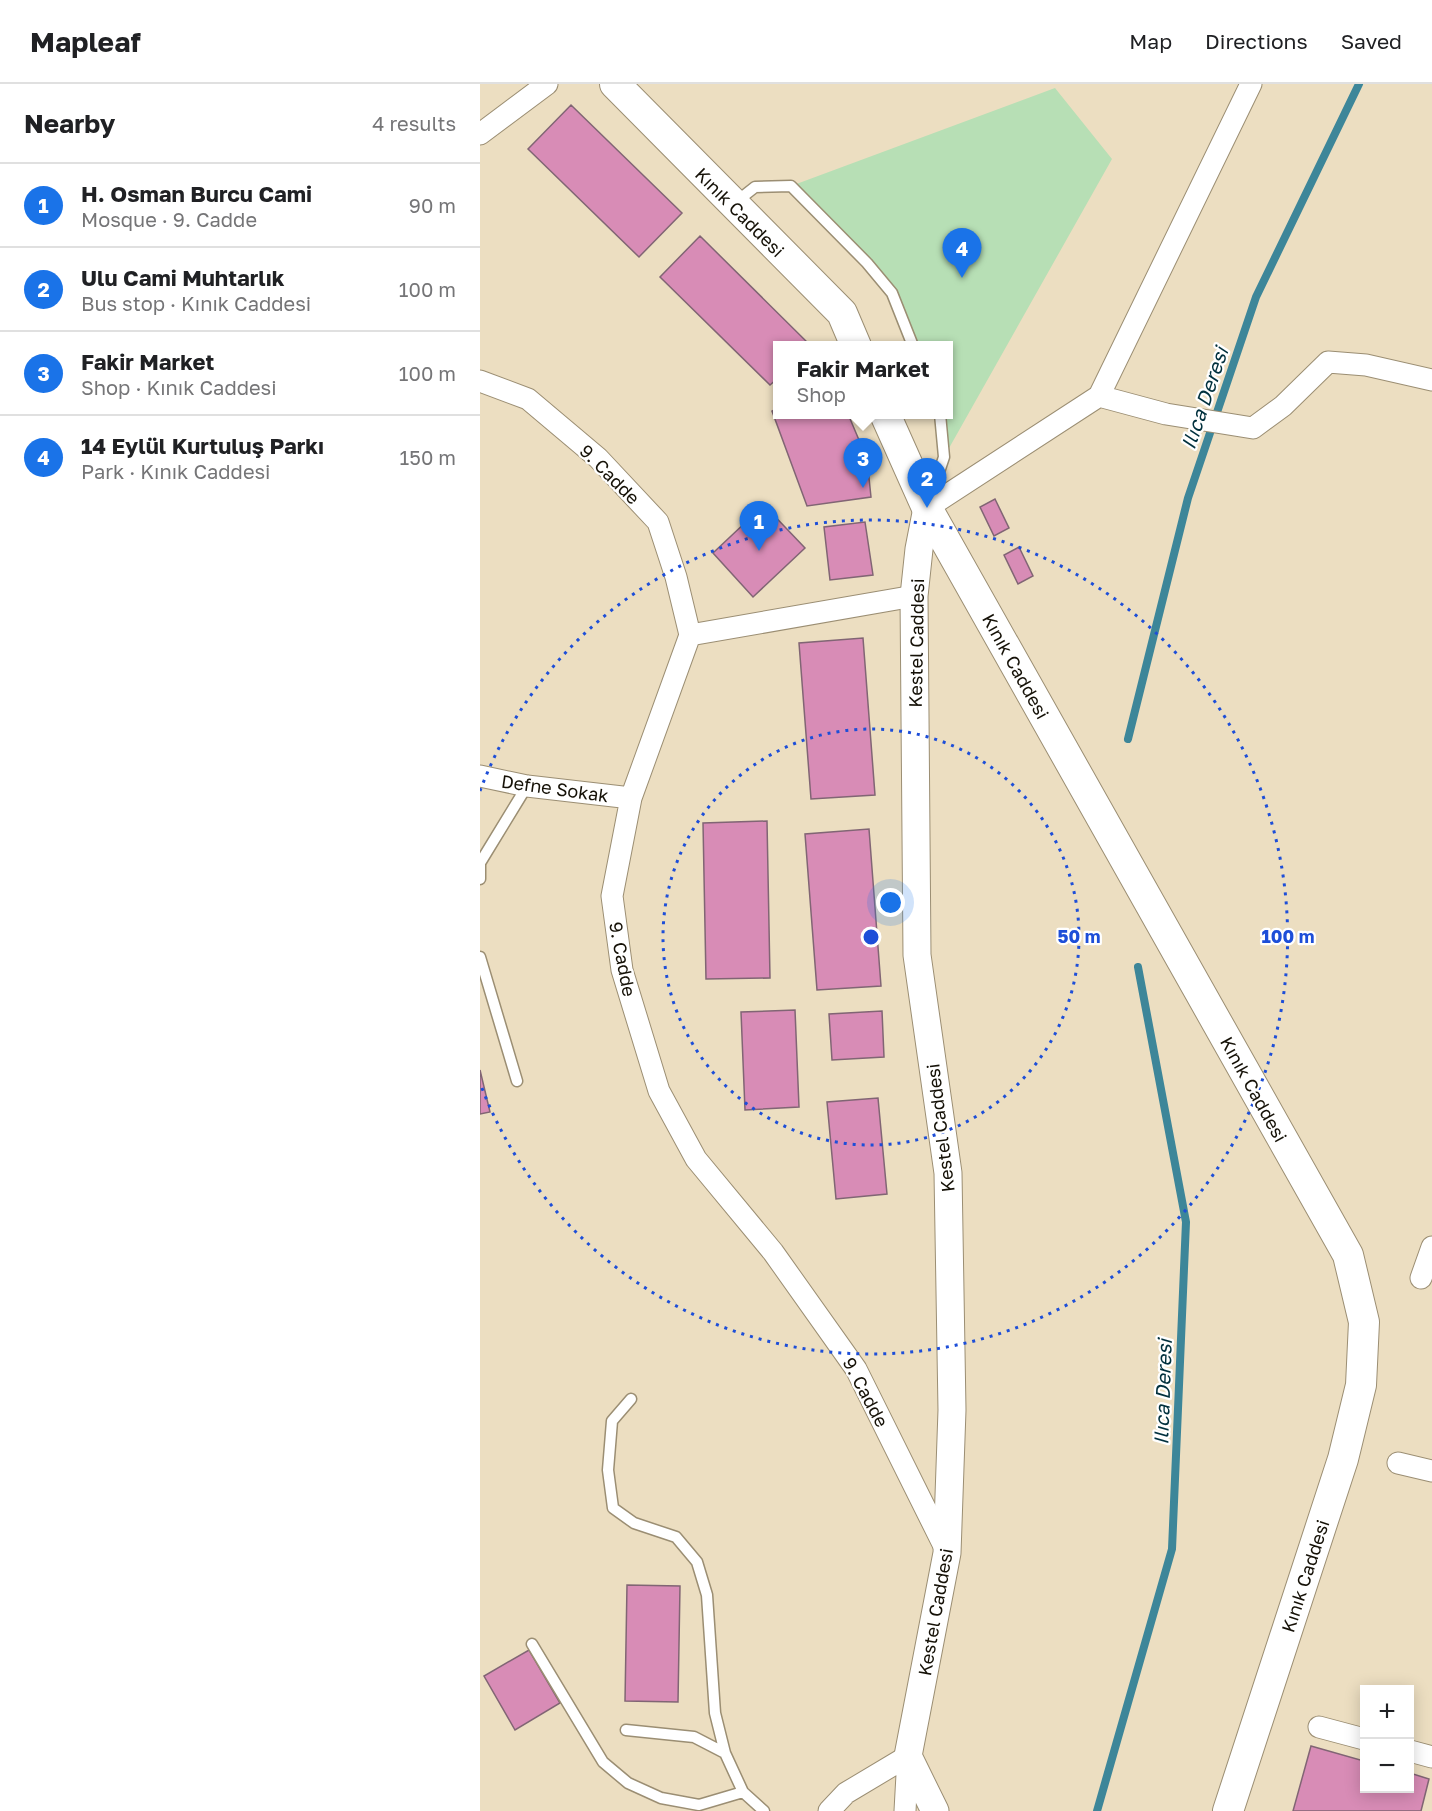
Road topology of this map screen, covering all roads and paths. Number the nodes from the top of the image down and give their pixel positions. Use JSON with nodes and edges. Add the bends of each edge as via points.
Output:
{"nodes":[{"id":1,"x":547,"y":84,"type":"edge"},
{"id":2,"x":615,"y":84,"type":"edge"},
{"id":3,"x":1251,"y":84,"type":"edge"},
{"id":4,"x":480,"y":134,"type":"edge"},
{"id":5,"x":732,"y":205,"type":"junction"},
{"id":6,"x":854,"y":341,"type":"edge"},
{"id":7,"x":911,"y":341,"type":"edge"},
{"id":8,"x":1432,"y":380,"type":"edge"},
{"id":9,"x":480,"y":381,"type":"edge"},
{"id":10,"x":1099,"y":396,"type":"junction"},
{"id":11,"x":887,"y":419,"type":"edge"},
{"id":12,"x":940,"y":419,"type":"edge"},
{"id":13,"x":927,"y":508,"type":"junction"},
{"id":14,"x":914,"y":596,"type":"junction"},
{"id":15,"x":690,"y":635,"type":"junction"},
{"id":16,"x":480,"y":776,"type":"edge"},
{"id":17,"x":527,"y":786,"type":"junction"},
{"id":18,"x":631,"y":798,"type":"junction"},
{"id":19,"x":480,"y":879,"type":"edge"},
{"id":20,"x":480,"y":957,"type":"edge"},
{"id":21,"x":517,"y":1081,"type":"dead end"},
{"id":22,"x":1432,"y":1247,"type":"edge"},
{"id":23,"x":1420,"y":1278,"type":"dead end"},
{"id":24,"x":631,"y":1399,"type":"dead end"},
{"id":25,"x":1398,"y":1462,"type":"dead end"},
{"id":26,"x":1432,"y":1471,"type":"edge"},
{"id":27,"x":947,"y":1553,"type":"junction"},
{"id":28,"x":532,"y":1644,"type":"dead end"},
{"id":29,"x":1319,"y":1727,"type":"dead end"},
{"id":30,"x":626,"y":1730,"type":"dead end"},
{"id":31,"x":1360,"y":1738,"type":"edge"},
{"id":32,"x":1414,"y":1752,"type":"edge"},
{"id":33,"x":725,"y":1753,"type":"junction"},
{"id":34,"x":908,"y":1756,"type":"junction"},
{"id":35,"x":1432,"y":1757,"type":"edge"},
{"id":36,"x":743,"y":1792,"type":"junction"},
{"id":37,"x":699,"y":1804,"type":"junction"},
{"id":38,"x":687,"y":1811,"type":"edge"},
{"id":39,"x":764,"y":1811,"type":"edge"},
{"id":40,"x":829,"y":1811,"type":"edge"},
{"id":41,"x":905,"y":1811,"type":"edge"},
{"id":42,"x":936,"y":1811,"type":"edge"},
{"id":43,"x":1228,"y":1811,"type":"edge"}],
"edges":[{"from":1,"to":4,"type":"street"},
{"from":2,"to":5,"type":"main road","name":"Kınık Caddesi"},
{"from":3,"to":10,"type":"street"},
{"from":5,"to":6,"type":"main road","name":"Kınık Caddesi","via":[[842,313]]},
{"from":5,"to":7,"type":"lane","via":[[755,188],[791,186],[891,293]]},
{"from":8,"to":10,"type":"street","via":[[1366,365],[1328,362],[1283,406],[1253,428],[1166,414]]},
{"from":9,"to":15,"type":"street","name":"9. Cadde","via":[[528,399],[598,458],[658,522]]},
{"from":10,"to":13,"type":"street"},
{"from":11,"to":13,"type":"main road","name":"Kınık Caddesi"},
{"from":12,"to":13,"type":"lane","via":[[944,457]]},
{"from":13,"to":14,"type":"street","name":"Kestel Caddesi"},
{"from":13,"to":43,"type":"main road","name":"Kınık Caddesi","via":[[1348,1255],[1364,1322],[1361,1385],[1343,1458]]},
{"from":14,"to":15,"type":"street"},
{"from":14,"to":27,"type":"street","name":"Kestel Caddesi","via":[[917,955],[948,1173],[951,1410]]},
{"from":15,"to":18,"type":"street","name":"9. Cadde"},
{"from":16,"to":17,"type":"street","name":"Defne Sokak"},
{"from":17,"to":18,"type":"street","name":"Defne Sokak"},
{"from":17,"to":19,"type":"lane","via":[[480,863]]},
{"from":18,"to":27,"type":"street","name":"9. Cadde","via":[[612,896],[622,970],[659,1091],[696,1159],[773,1252],[856,1369]]},
{"from":20,"to":21,"type":"lane"},
{"from":22,"to":23,"type":"street"},
{"from":24,"to":33,"type":"lane","via":[[612,1421],[608,1470],[613,1508],[634,1523],[676,1537],[697,1562],[707,1595],[715,1713]]},
{"from":25,"to":26,"type":"street"},
{"from":27,"to":34,"type":"street","name":"Kestel Caddesi"},
{"from":28,"to":37,"type":"lane","via":[[603,1762],[627,1783],[660,1798]]},
{"from":29,"to":31,"type":"street"},
{"from":30,"to":33,"type":"lane","via":[[694,1737]]},
{"from":32,"to":35,"type":"street"},
{"from":33,"to":36,"type":"lane"},
{"from":34,"to":40,"type":"street","via":[[846,1793]]},
{"from":34,"to":41,"type":"street"},
{"from":34,"to":42,"type":"street"},
{"from":36,"to":37,"type":"lane"},
{"from":36,"to":39,"type":"lane"},
{"from":37,"to":38,"type":"lane"}]}
